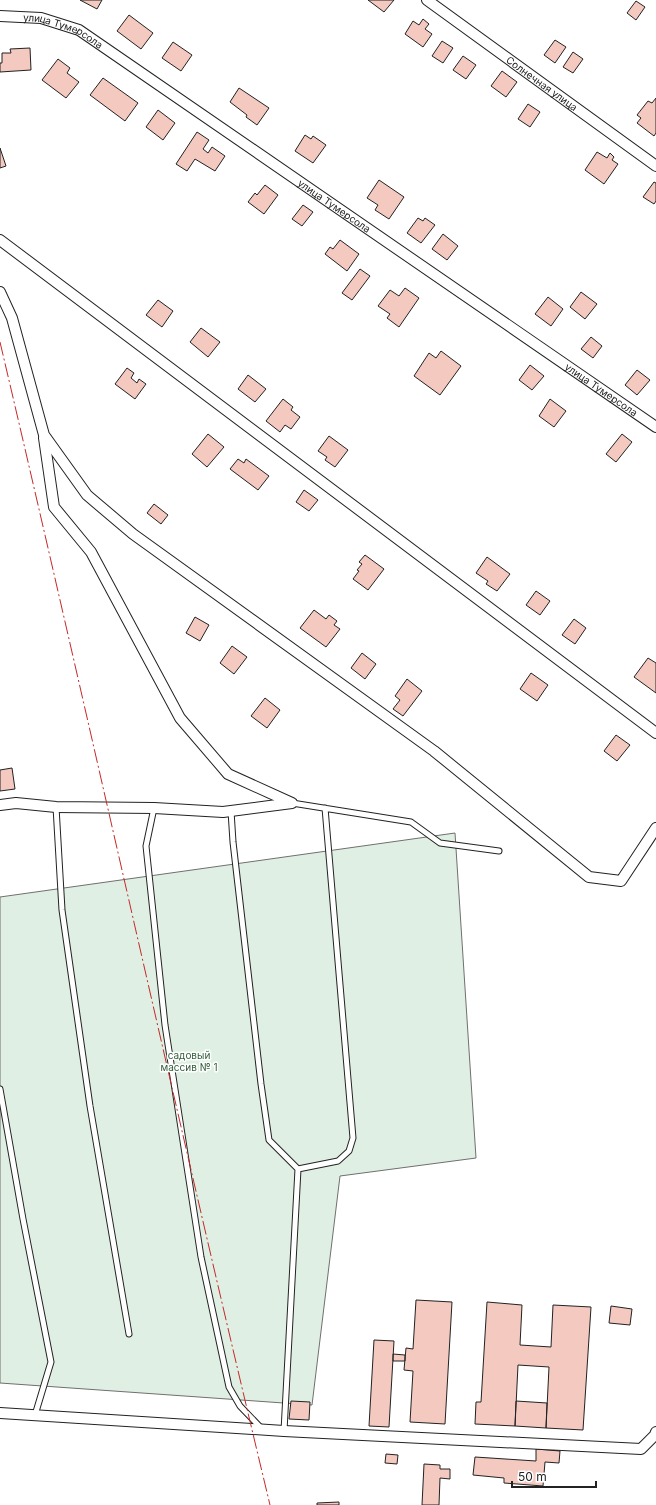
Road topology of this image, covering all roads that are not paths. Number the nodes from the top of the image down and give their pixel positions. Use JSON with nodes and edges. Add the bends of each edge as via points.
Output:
{"nodes":[{"id":1,"x":427,"y":0,"type":"edge"},
{"id":2,"x":0,"y":16,"type":"edge"},
{"id":3,"x":656,"y":166,"type":"edge"},
{"id":4,"x":0,"y":240,"type":"edge"},
{"id":5,"x":0,"y":292,"type":"edge"},
{"id":6,"x":656,"y":427,"type":"edge"},
{"id":7,"x":44,"y":435,"type":"junction"},
{"id":8,"x":656,"y":733,"type":"edge"},
{"id":9,"x":0,"y":804,"type":"edge"},
{"id":10,"x":292,"y":804,"type":"junction"},
{"id":11,"x":56,"y":807,"type":"junction"},
{"id":12,"x":154,"y":808,"type":"junction"},
{"id":13,"x":325,"y":808,"type":"junction"},
{"id":14,"x":231,"y":811,"type":"junction"},
{"id":15,"x":656,"y":828,"type":"edge"},
{"id":16,"x":499,"y":851,"type":"dead end"},
{"id":17,"x":0,"y":1089,"type":"edge"},
{"id":18,"x":298,"y":1169,"type":"junction"},
{"id":19,"x":129,"y":1334,"type":"dead end"},
{"id":20,"x":0,"y":1413,"type":"edge"},
{"id":21,"x":35,"y":1415,"type":"junction"},
{"id":22,"x":262,"y":1430,"type":"junction"},
{"id":23,"x":284,"y":1431,"type":"junction"},
{"id":24,"x":656,"y":1432,"type":"edge"}],
"edges":[{"from":1,"to":3,"type":"street","name":"Солнечная улица"},
{"from":2,"to":6,"type":"street","name":"улица Тумерсола","via":[[41,18],[79,30]]},
{"from":4,"to":8,"type":"street"},
{"from":5,"to":7,"type":"street","via":[[12,318]]},
{"from":7,"to":10,"type":"street","via":[[54,507],[91,552],[180,718],[228,774]]},
{"from":7,"to":15,"type":"street","via":[[87,495],[133,534],[434,751],[589,877],[621,881]]},
{"from":9,"to":11,"type":"street"},
{"from":10,"to":13,"type":"lane"},
{"from":10,"to":14,"type":"street"},
{"from":11,"to":12,"type":"street"},
{"from":11,"to":19,"type":"lane","via":[[62,910],[90,1106]]},
{"from":12,"to":14,"type":"street"},
{"from":12,"to":22,"type":"lane","via":[[146,846],[165,1025],[201,1257],[229,1388],[240,1406]]},
{"from":13,"to":16,"type":"lane","via":[[411,822],[440,843]]},
{"from":13,"to":18,"type":"lane","via":[[353,1138],[349,1151],[338,1161]]},
{"from":14,"to":18,"type":"lane","via":[[269,1140]]},
{"from":17,"to":21,"type":"lane","via":[[51,1362]]},
{"from":18,"to":23,"type":"lane"},
{"from":20,"to":21,"type":"street"},
{"from":21,"to":22,"type":"street"},
{"from":22,"to":23,"type":"street"},
{"from":23,"to":24,"type":"street","via":[[641,1448]]}]}
